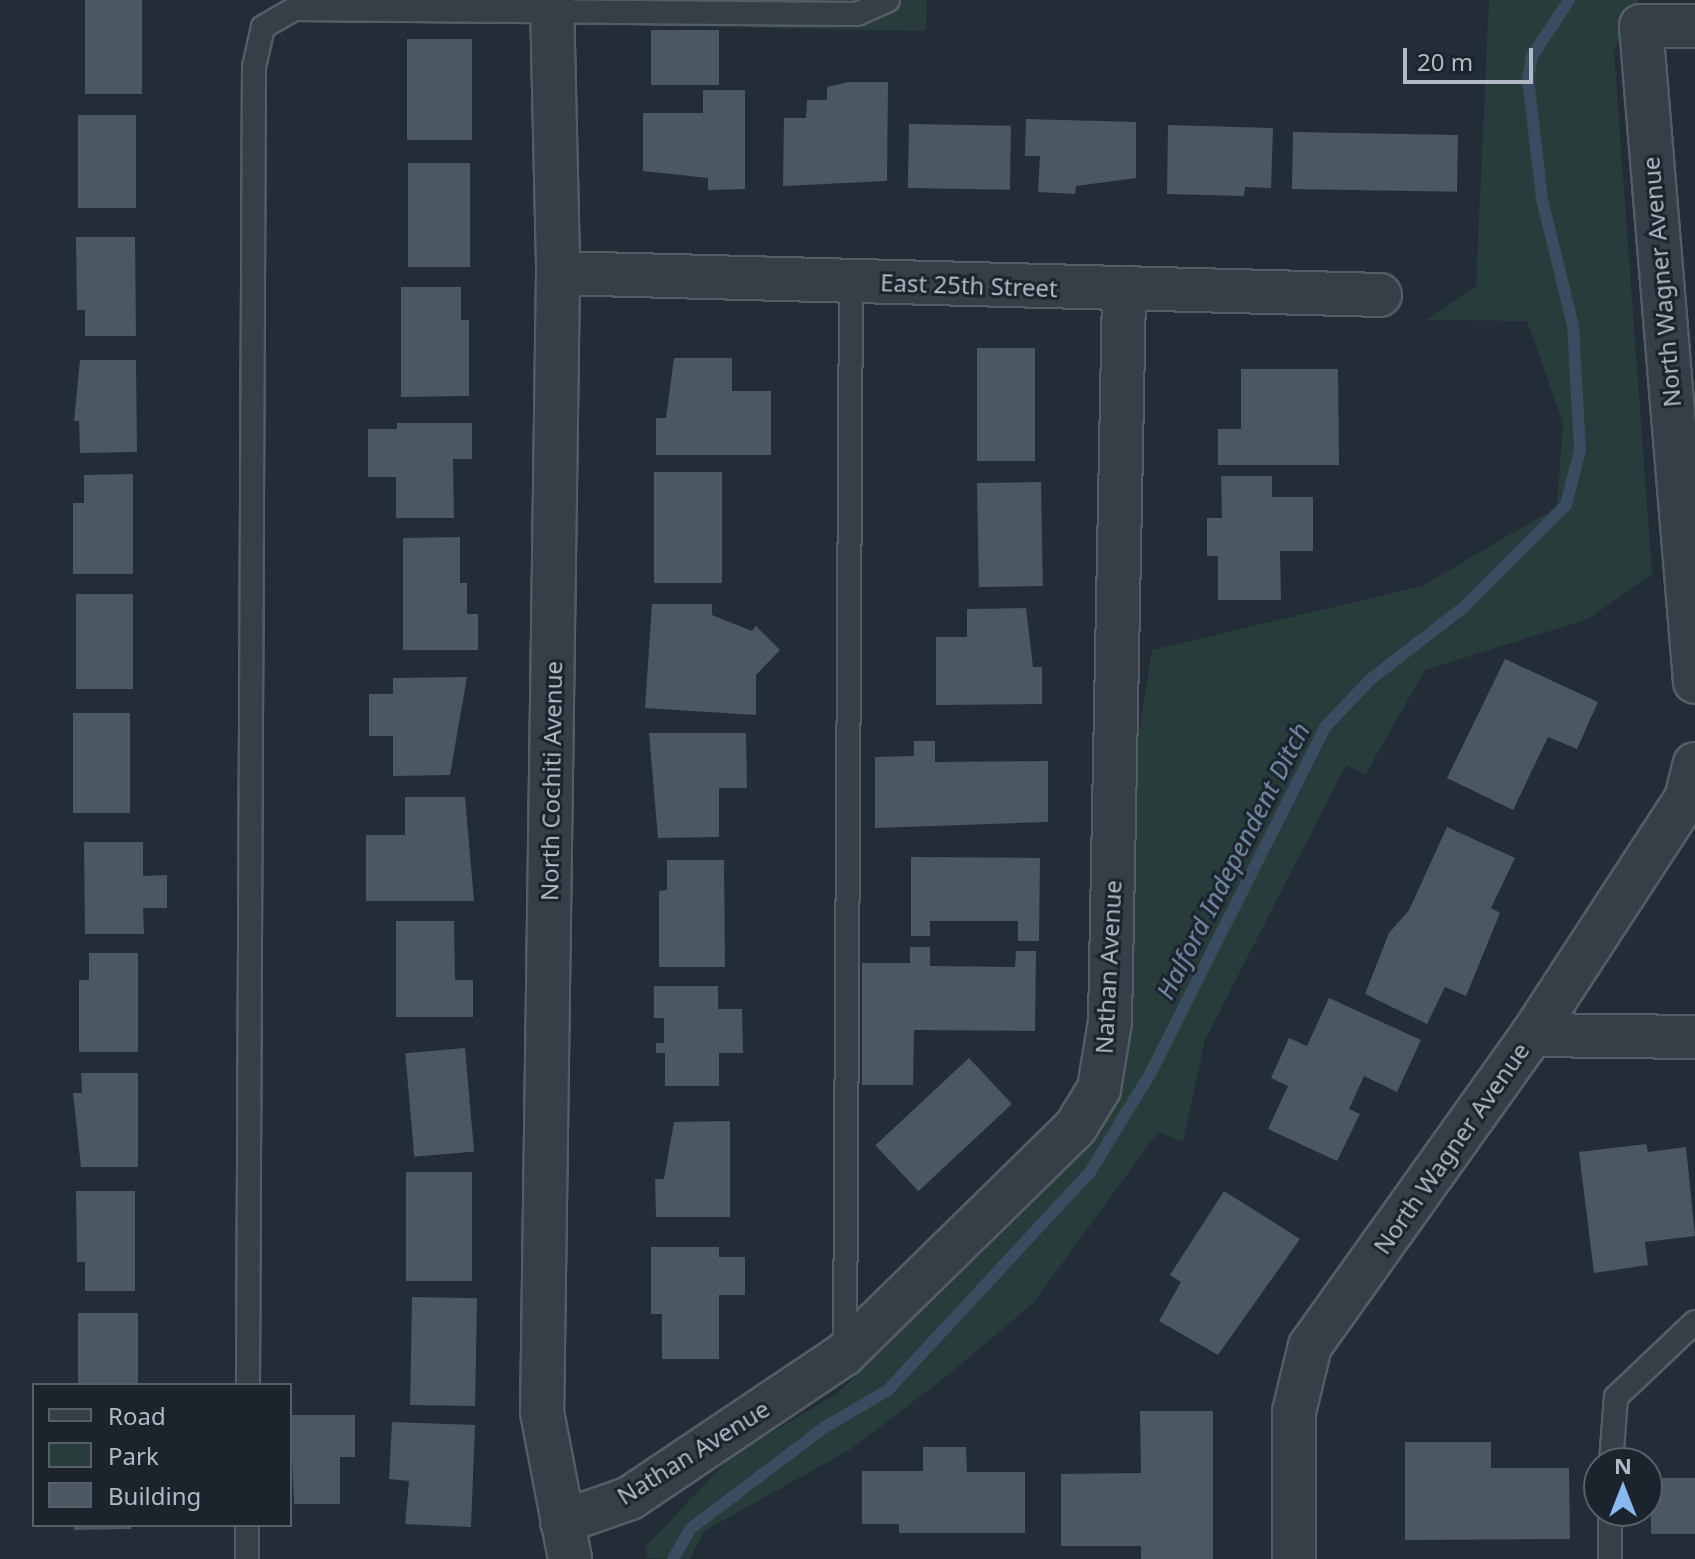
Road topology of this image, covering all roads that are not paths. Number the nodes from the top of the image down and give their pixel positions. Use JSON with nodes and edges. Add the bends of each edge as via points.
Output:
{"nodes":[{"id":1,"x":888,"y":0,"type":"edge"},
{"id":2,"x":552,"y":4,"type":"edge"},
{"id":3,"x":1695,"y":26,"type":"edge"},
{"id":4,"x":558,"y":273,"type":"junction"},
{"id":5,"x":851,"y":282,"type":"junction"},
{"id":6,"x":1124,"y":290,"type":"junction"},
{"id":7,"x":1380,"y":295,"type":"dead end"},
{"id":8,"x":1695,"y":682,"type":"edge"},
{"id":9,"x":1695,"y":764,"type":"edge"},
{"id":10,"x":1532,"y":1035,"type":"junction"},
{"id":11,"x":1695,"y":1037,"type":"edge"},
{"id":12,"x":1695,"y":1322,"type":"edge"},
{"id":13,"x":844,"y":1354,"type":"junction"},
{"id":14,"x":248,"y":1383,"type":"edge"},
{"id":15,"x":1612,"y":1447,"type":"edge"},
{"id":16,"x":247,"y":1527,"type":"edge"},
{"id":17,"x":1610,"y":1527,"type":"edge"},
{"id":18,"x":566,"y":1541,"type":"edge"},
{"id":19,"x":247,"y":1559,"type":"edge"},
{"id":20,"x":1294,"y":1559,"type":"edge"},
{"id":21,"x":1610,"y":1559,"type":"edge"}],
"edges":[{"from":1,"to":2,"type":"lane","via":[[857,14]]},
{"from":2,"to":4,"type":"street","name":"North Cochiti Avenue"},
{"from":2,"to":14,"type":"lane","via":[[294,9],[263,27],[254,67]]},
{"from":3,"to":8,"type":"street","name":"North Wagner Avenue","via":[[1641,26]]},
{"from":4,"to":5,"type":"street","name":"East 25th Street"},
{"from":4,"to":18,"type":"street","name":"North Cochiti Avenue","via":[[542,1412]]},
{"from":5,"to":6,"type":"street","name":"East 25th Street"},
{"from":5,"to":13,"type":"lane"},
{"from":6,"to":7,"type":"street","name":"East 25th Street"},
{"from":6,"to":13,"type":"street","name":"Nathan Avenue","via":[[1110,1022],[1099,1089],[1075,1128]]},
{"from":9,"to":10,"type":"street","name":"North Wagner Avenue","via":[[1686,799]]},
{"from":10,"to":11,"type":"street"},
{"from":10,"to":20,"type":"street","name":"North Wagner Avenue","via":[[1310,1346],[1294,1412]]},
{"from":12,"to":15,"type":"lane","via":[[1616,1397]]},
{"from":13,"to":18,"type":"street","name":"Nathan Avenue"},
{"from":16,"to":19,"type":"lane"},
{"from":17,"to":21,"type":"lane"}]}
